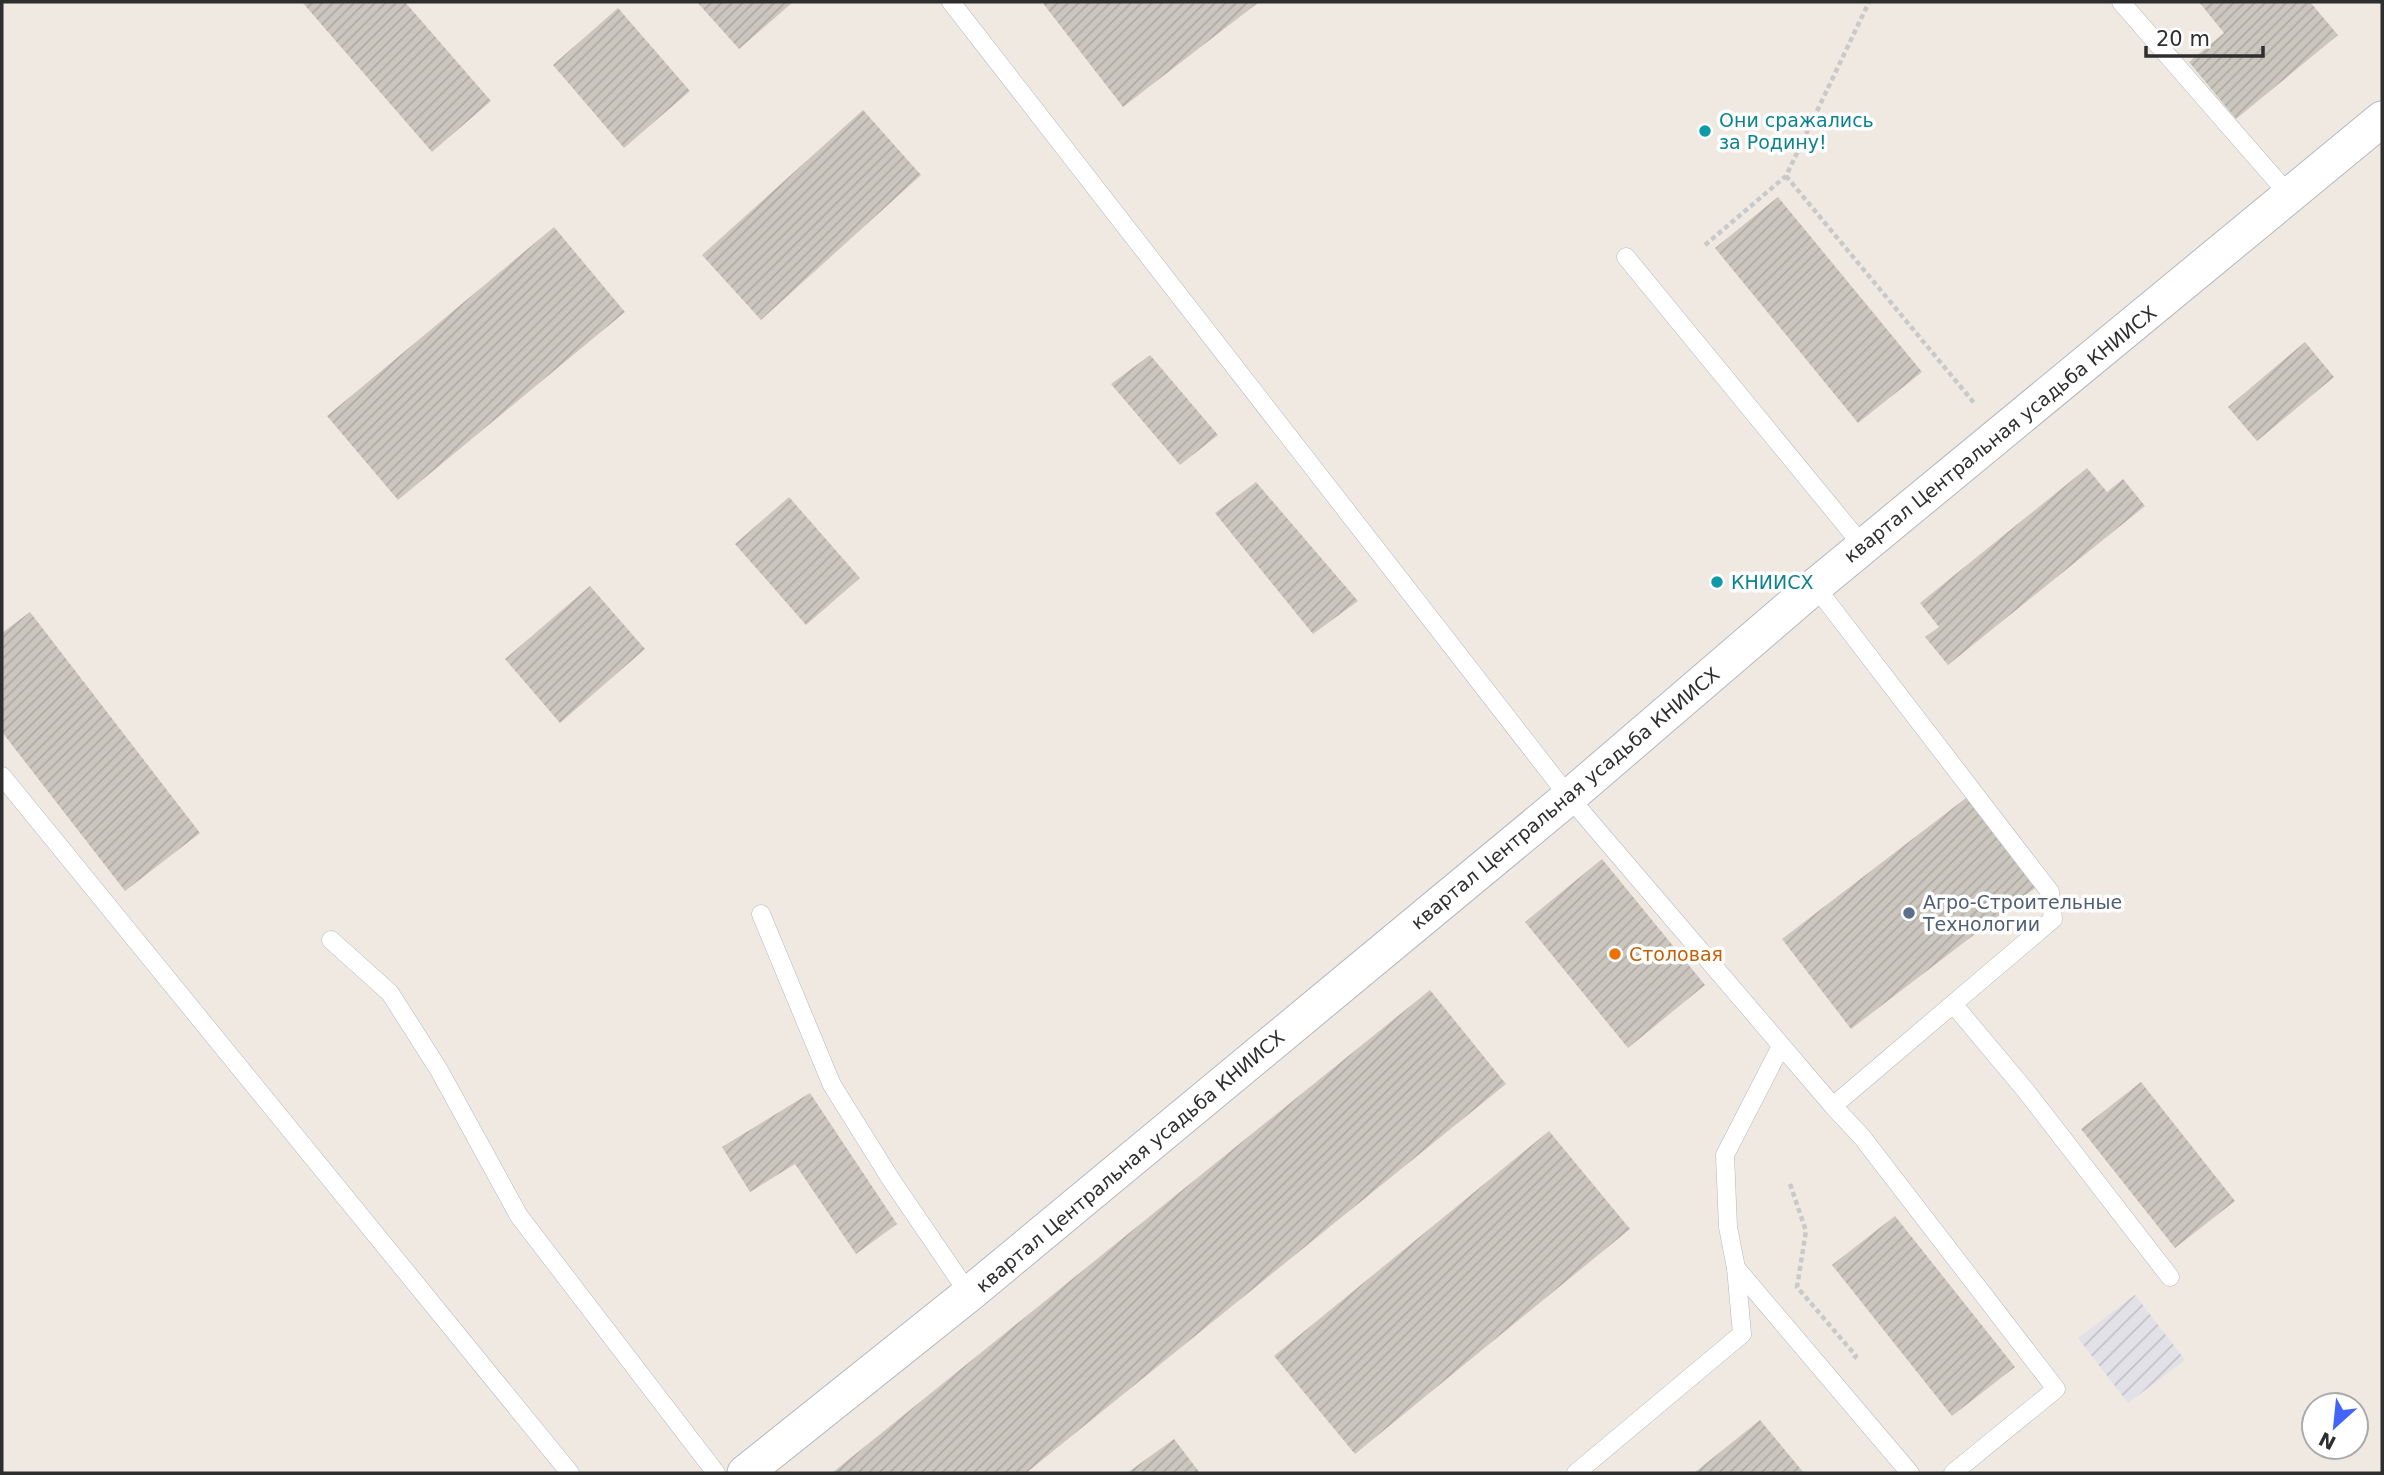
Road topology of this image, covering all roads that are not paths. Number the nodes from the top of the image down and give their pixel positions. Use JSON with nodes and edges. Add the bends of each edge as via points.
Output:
{"nodes":[{"id":1,"x":951,"y":2,"type":"edge"},
{"id":2,"x":2121,"y":2,"type":"edge"},
{"id":3,"x":2382,"y":120,"type":"edge"},
{"id":4,"x":2290,"y":196,"type":"junction"},
{"id":5,"x":1626,"y":257,"type":"dead end"},
{"id":6,"x":1863,"y":546,"type":"junction"},
{"id":7,"x":1815,"y":586,"type":"junction"},
{"id":8,"x":2,"y":776,"type":"edge"},
{"id":9,"x":1569,"y":797,"type":"junction"},
{"id":10,"x":761,"y":914,"type":"dead end"},
{"id":11,"x":331,"y":940,"type":"dead end"},
{"id":12,"x":1954,"y":1005,"type":"junction"},
{"id":13,"x":1782,"y":1046,"type":"junction"},
{"id":14,"x":1833,"y":1106,"type":"junction"},
{"id":15,"x":1736,"y":1268,"type":"junction"},
{"id":16,"x":2170,"y":1278,"type":"dead end"},
{"id":17,"x":969,"y":1294,"type":"junction"},
{"id":18,"x":570,"y":1473,"type":"edge"},
{"id":19,"x":716,"y":1473,"type":"edge"},
{"id":20,"x":746,"y":1473,"type":"edge"},
{"id":21,"x":1576,"y":1473,"type":"edge"},
{"id":22,"x":1910,"y":1473,"type":"edge"},
{"id":23,"x":1953,"y":1473,"type":"edge"}],
"edges":[{"from":1,"to":9,"type":"lane"},
{"from":2,"to":4,"type":"lane"},
{"from":3,"to":4,"type":"street","name":"квартал Центральная усадьба КНИИСХ"},
{"from":4,"to":6,"type":"street","name":"квартал Центральная усадьба КНИИСХ"},
{"from":5,"to":6,"type":"lane"},
{"from":6,"to":7,"type":"street","name":"квартал Центральная усадьба КНИИСХ"},
{"from":7,"to":9,"type":"street","name":"квартал Центральная усадьба КНИИСХ"},
{"from":7,"to":12,"type":"lane","via":[[2050,892],[2053,919]]},
{"from":8,"to":18,"type":"lane"},
{"from":9,"to":13,"type":"lane"},
{"from":9,"to":17,"type":"street","name":"квартал Центральная усадьба КНИИСХ"},
{"from":10,"to":17,"type":"lane","via":[[832,1085]]},
{"from":11,"to":19,"type":"lane","via":[[390,993],[439,1070],[519,1216]]},
{"from":12,"to":14,"type":"lane"},
{"from":12,"to":16,"type":"lane"},
{"from":13,"to":14,"type":"lane"},
{"from":13,"to":15,"type":"lane","via":[[1725,1155],[1728,1227]]},
{"from":14,"to":23,"type":"lane","via":[[1863,1137],[2056,1389]]},
{"from":15,"to":21,"type":"lane","via":[[1742,1334]]},
{"from":15,"to":22,"type":"lane"},
{"from":17,"to":20,"type":"street","name":"квартал Центральная усадьба КНИИСХ"}]}
